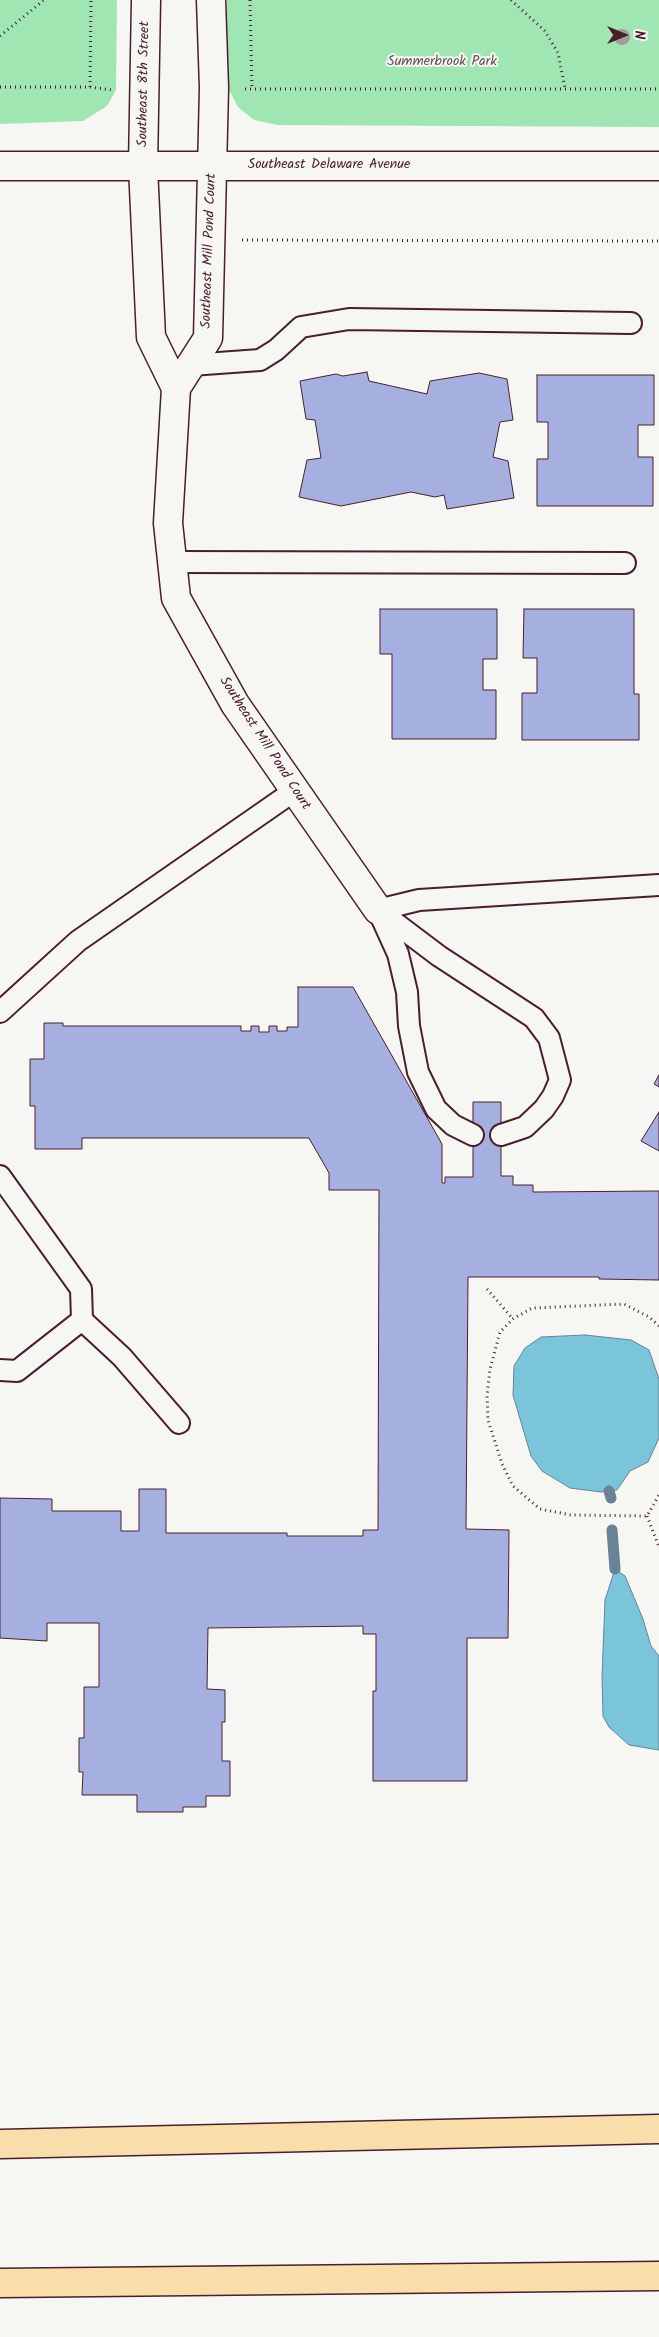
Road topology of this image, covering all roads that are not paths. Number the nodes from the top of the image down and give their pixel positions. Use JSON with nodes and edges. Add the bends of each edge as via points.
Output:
{"nodes":[{"id":1,"x":146,"y":0,"type":"edge"},
{"id":2,"x":211,"y":0,"type":"edge"},
{"id":3,"x":212,"y":165,"type":"junction"},
{"id":4,"x":0,"y":166,"type":"edge"},
{"id":5,"x":659,"y":166,"type":"edge"},
{"id":6,"x":143,"y":167,"type":"junction"},
{"id":7,"x":631,"y":322,"type":"dead end"},
{"id":8,"x":191,"y":365,"type":"junction"},
{"id":9,"x":176,"y":388,"type":"junction"},
{"id":10,"x":172,"y":562,"type":"junction"},
{"id":11,"x":625,"y":563,"type":"dead end"},
{"id":12,"x":294,"y":791,"type":"junction"},
{"id":13,"x":659,"y":884,"type":"edge"},
{"id":14,"x":378,"y":910,"type":"junction"},
{"id":15,"x":0,"y":1012,"type":"edge"},
{"id":16,"x":473,"y":1135,"type":"dead end"},
{"id":17,"x":501,"y":1135,"type":"dead end"},
{"id":18,"x":0,"y":1176,"type":"edge"},
{"id":19,"x":82,"y":1320,"type":"junction"},
{"id":20,"x":0,"y":1370,"type":"edge"},
{"id":21,"x":179,"y":1423,"type":"dead end"},
{"id":22,"x":659,"y":2128,"type":"edge"},
{"id":23,"x":0,"y":2144,"type":"edge"},
{"id":24,"x":659,"y":2276,"type":"edge"},
{"id":25,"x":0,"y":2282,"type":"edge"}],
"edges":[{"from":1,"to":6,"type":"street","name":"Southeast 8th Street"},
{"from":2,"to":3,"type":"street"},
{"from":3,"to":5,"type":"street","name":"Southeast Delaware Avenue"},
{"from":3,"to":6,"type":"street","name":"Southeast Delaware Avenue"},
{"from":3,"to":8,"type":"street","name":"Southeast Mill Pond Court","via":[[208,338]]},
{"from":4,"to":6,"type":"street","name":"Southeast Delaware Avenue"},
{"from":6,"to":9,"type":"street","name":"Southeast Mill Pond Court","via":[[151,337]]},
{"from":7,"to":8,"type":"lane","via":[[349,319],[301,327],[260,360]]},
{"from":8,"to":9,"type":"street","name":"Southeast Mill Pond Court"},
{"from":9,"to":10,"type":"street","name":"Southeast Mill Pond Court","via":[[168,523]]},
{"from":10,"to":11,"type":"lane"},
{"from":10,"to":12,"type":"street","name":"Southeast Mill Pond Court","via":[[176,598],[235,704]]},
{"from":12,"to":14,"type":"street","name":"Southeast Mill Pond Court"},
{"from":12,"to":15,"type":"lane","via":[[78,941]]},
{"from":13,"to":14,"type":"lane","via":[[419,900]]},
{"from":14,"to":16,"type":"lane","via":[[398,954],[407,992],[409,1026],[418,1072],[436,1109],[453,1125]]},
{"from":14,"to":17,"type":"lane","via":[[439,956],[534,1018],[550,1038],[560,1080],[553,1096],[525,1127]]},
{"from":18,"to":19,"type":"lane","via":[[81,1289]]},
{"from":19,"to":20,"type":"lane","via":[[17,1370]]},
{"from":19,"to":21,"type":"lane","via":[[122,1357]]},
{"from":22,"to":23,"type":"highway"},
{"from":24,"to":25,"type":"highway"}]}
